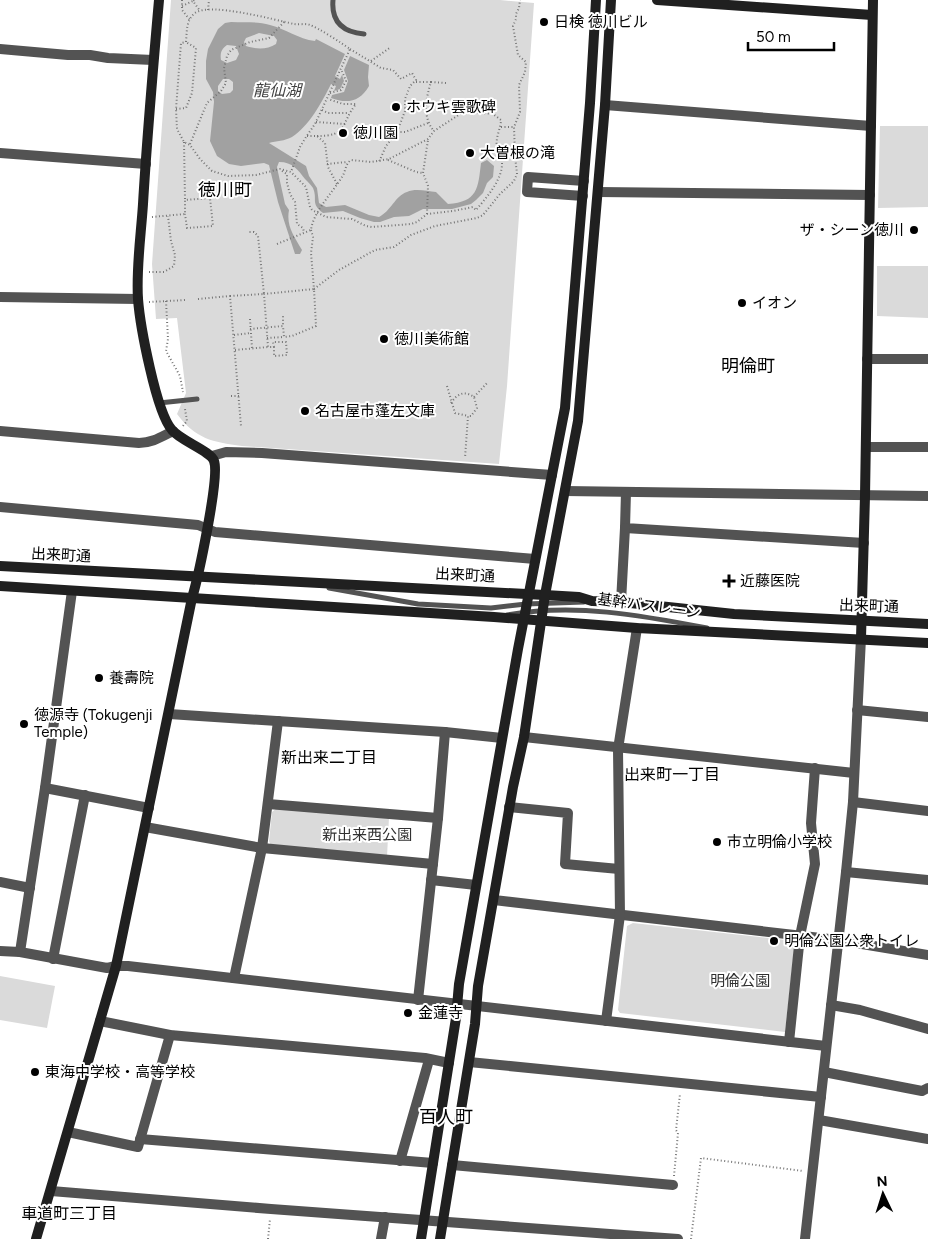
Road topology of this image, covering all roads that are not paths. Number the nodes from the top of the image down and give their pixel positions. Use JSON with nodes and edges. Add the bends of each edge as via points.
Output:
{"nodes":[{"id":1,"x":159,"y":0,"type":"edge"},
{"id":2,"x":333,"y":0,"type":"edge"},
{"id":3,"x":596,"y":0,"type":"edge"},
{"id":4,"x":610,"y":0,"type":"edge"},
{"id":5,"x":658,"y":0,"type":"edge"},
{"id":6,"x":873,"y":0,"type":"edge"},
{"id":7,"x":872,"y":15,"type":"junction"},
{"id":8,"x":364,"y":34,"type":"dead end"},
{"id":9,"x":0,"y":49,"type":"edge"},
{"id":10,"x":153,"y":60,"type":"junction"},
{"id":11,"x":605,"y":105,"type":"junction"},
{"id":12,"x":871,"y":126,"type":"junction"},
{"id":13,"x":0,"y":153,"type":"edge"},
{"id":14,"x":146,"y":164,"type":"junction"},
{"id":15,"x":584,"y":181,"type":"junction"},
{"id":16,"x":598,"y":192,"type":"junction"},
{"id":17,"x":870,"y":195,"type":"junction"},
{"id":18,"x":583,"y":196,"type":"junction"},
{"id":19,"x":0,"y":297,"type":"edge"},
{"id":20,"x":138,"y":299,"type":"junction"},
{"id":21,"x":867,"y":359,"type":"junction"},
{"id":22,"x":928,"y":359,"type":"edge"},
{"id":23,"x":197,"y":398,"type":"dead end"},
{"id":24,"x":159,"y":404,"type":"junction"},
{"id":25,"x":177,"y":429,"type":"junction"},
{"id":26,"x":0,"y":431,"type":"edge"},
{"id":27,"x":866,"y":447,"type":"junction"},
{"id":28,"x":928,"y":447,"type":"edge"},
{"id":29,"x":212,"y":456,"type":"junction"},
{"id":30,"x":552,"y":475,"type":"junction"},
{"id":31,"x":564,"y":491,"type":"junction"},
{"id":32,"x":626,"y":492,"type":"junction"},
{"id":33,"x":865,"y":496,"type":"junction"},
{"id":34,"x":928,"y":496,"type":"edge"},
{"id":35,"x":0,"y":507,"type":"edge"},
{"id":36,"x":206,"y":528,"type":"junction"},
{"id":37,"x":624,"y":528,"type":"junction"},
{"id":38,"x":864,"y":543,"type":"junction"},
{"id":39,"x":535,"y":559,"type":"junction"},
{"id":40,"x":0,"y":566,"type":"edge"},
{"id":41,"x":199,"y":578,"type":"junction"},
{"id":42,"x":300,"y":582,"type":"junction"},
{"id":43,"x":0,"y":586,"type":"edge"},
{"id":44,"x":72,"y":591,"type":"junction"},
{"id":45,"x":192,"y":598,"type":"junction"},
{"id":46,"x":621,"y":602,"type":"junction"},
{"id":47,"x":525,"y":607,"type":"junction"},
{"id":48,"x":544,"y":608,"type":"junction"},
{"id":49,"x":862,"y":621,"type":"junction"},
{"id":50,"x":928,"y":624,"type":"edge"},
{"id":51,"x":637,"y":628,"type":"junction"},
{"id":52,"x":739,"y":634,"type":"junction"},
{"id":53,"x":861,"y":638,"type":"junction"},
{"id":54,"x":928,"y":643,"type":"edge"},
{"id":55,"x":857,"y":710,"type":"junction"},
{"id":56,"x":169,"y":714,"type":"junction"},
{"id":57,"x":928,"y":717,"type":"edge"},
{"id":58,"x":278,"y":721,"type":"junction"},
{"id":59,"x":445,"y":732,"type":"junction"},
{"id":60,"x":502,"y":738,"type":"junction"},
{"id":61,"x":524,"y":738,"type":"junction"},
{"id":62,"x":618,"y":749,"type":"junction"},
{"id":63,"x":815,"y":768,"type":"junction"},
{"id":64,"x":854,"y":773,"type":"junction"},
{"id":65,"x":45,"y":788,"type":"junction"},
{"id":66,"x":85,"y":795,"type":"junction"},
{"id":67,"x":853,"y":802,"type":"junction"},
{"id":68,"x":268,"y":804,"type":"junction"},
{"id":69,"x":510,"y":807,"type":"junction"},
{"id":70,"x":149,"y":808,"type":"junction"},
{"id":71,"x":928,"y":811,"type":"edge"},
{"id":72,"x":438,"y":818,"type":"junction"},
{"id":73,"x":145,"y":827,"type":"junction"},
{"id":74,"x":262,"y":848,"type":"junction"},
{"id":75,"x":433,"y":864,"type":"junction"},
{"id":76,"x":619,"y":869,"type":"junction"},
{"id":77,"x":846,"y":872,"type":"junction"},
{"id":78,"x":431,"y":880,"type":"junction"},
{"id":79,"x":928,"y":880,"type":"edge"},
{"id":80,"x":0,"y":882,"type":"edge"},
{"id":81,"x":476,"y":885,"type":"junction"},
{"id":82,"x":30,"y":888,"type":"junction"},
{"id":83,"x":494,"y":900,"type":"junction"},
{"id":84,"x":620,"y":915,"type":"junction"},
{"id":85,"x":800,"y":936,"type":"junction"},
{"id":86,"x":838,"y":940,"type":"junction"},
{"id":87,"x":0,"y":951,"type":"edge"},
{"id":88,"x":20,"y":952,"type":"junction"},
{"id":89,"x":928,"y":955,"type":"edge"},
{"id":90,"x":52,"y":959,"type":"junction"},
{"id":91,"x":116,"y":966,"type":"junction"},
{"id":92,"x":234,"y":978,"type":"junction"},
{"id":93,"x":418,"y":1000,"type":"junction"},
{"id":94,"x":458,"y":1004,"type":"junction"},
{"id":95,"x":831,"y":1005,"type":"junction"},
{"id":96,"x":477,"y":1006,"type":"junction"},
{"id":97,"x":100,"y":1021,"type":"junction"},
{"id":98,"x":606,"y":1021,"type":"junction"},
{"id":99,"x":928,"y":1029,"type":"edge"},
{"id":100,"x":170,"y":1035,"type":"junction"},
{"id":101,"x":789,"y":1042,"type":"junction"},
{"id":102,"x":826,"y":1046,"type":"junction"},
{"id":103,"x":429,"y":1060,"type":"junction"},
{"id":104,"x":449,"y":1062,"type":"junction"},
{"id":105,"x":470,"y":1062,"type":"junction"},
{"id":106,"x":824,"y":1072,"type":"junction"},
{"id":107,"x":928,"y":1088,"type":"edge"},
{"id":108,"x":821,"y":1097,"type":"junction"},
{"id":109,"x":819,"y":1120,"type":"junction"},
{"id":110,"x":68,"y":1132,"type":"junction"},
{"id":111,"x":140,"y":1139,"type":"junction"},
{"id":112,"x":928,"y":1139,"type":"edge"},
{"id":113,"x":400,"y":1161,"type":"junction"},
{"id":114,"x":433,"y":1163,"type":"junction"},
{"id":115,"x":452,"y":1165,"type":"junction"},
{"id":116,"x":674,"y":1185,"type":"road end"},
{"id":117,"x":51,"y":1191,"type":"junction"},
{"id":118,"x":384,"y":1217,"type":"junction"},
{"id":119,"x":424,"y":1220,"type":"junction"},
{"id":120,"x":443,"y":1221,"type":"junction"},
{"id":121,"x":546,"y":1234,"type":"edge"},
{"id":122,"x":36,"y":1239,"type":"edge"},
{"id":123,"x":382,"y":1239,"type":"edge"},
{"id":124,"x":421,"y":1239,"type":"edge"},
{"id":125,"x":440,"y":1239,"type":"edge"},
{"id":126,"x":678,"y":1239,"type":"edge"},
{"id":127,"x":806,"y":1239,"type":"edge"}],
"edges":[{"from":1,"to":10,"type":"street"},
{"from":2,"to":8,"type":"lane","via":[[336,21],[352,33]]},
{"from":3,"to":15,"type":"street"},
{"from":4,"to":11,"type":"street"},
{"from":5,"to":7,"type":"street"},
{"from":6,"to":7,"type":"street"},
{"from":7,"to":12,"type":"street"},
{"from":9,"to":10,"type":"street"},
{"from":10,"to":14,"type":"street"},
{"from":11,"to":12,"type":"street"},
{"from":11,"to":16,"type":"street"},
{"from":12,"to":17,"type":"street"},
{"from":13,"to":14,"type":"street"},
{"from":14,"to":20,"type":"street"},
{"from":15,"to":18,"type":"street"},
{"from":15,"to":18,"type":"street","via":[[528,177],[527,192]]},
{"from":16,"to":17,"type":"street"},
{"from":16,"to":31,"type":"street","via":[[578,421]]},
{"from":17,"to":21,"type":"street"},
{"from":18,"to":30,"type":"street","via":[[565,408]]},
{"from":19,"to":20,"type":"street"},
{"from":20,"to":24,"type":"street"},
{"from":21,"to":22,"type":"street"},
{"from":21,"to":27,"type":"street"},
{"from":23,"to":24,"type":"lane"},
{"from":24,"to":25,"type":"street","via":[[166,423]]},
{"from":25,"to":26,"type":"street","via":[[148,443]]},
{"from":25,"to":29,"type":"street","via":[[186,442]]},
{"from":27,"to":28,"type":"street"},
{"from":27,"to":33,"type":"street"},
{"from":29,"to":30,"type":"street","via":[[226,452],[262,453]]},
{"from":29,"to":36,"type":"street","via":[[215,481]]},
{"from":30,"to":39,"type":"street"},
{"from":31,"to":32,"type":"street"},
{"from":31,"to":48,"type":"street"},
{"from":32,"to":33,"type":"street"},
{"from":32,"to":37,"type":"street"},
{"from":33,"to":34,"type":"street"},
{"from":33,"to":38,"type":"street"},
{"from":35,"to":36,"type":"street"},
{"from":36,"to":39,"type":"street","via":[[215,532]]},
{"from":36,"to":41,"type":"street"},
{"from":37,"to":38,"type":"street"},
{"from":37,"to":46,"type":"street"},
{"from":38,"to":49,"type":"street"},
{"from":39,"to":47,"type":"street"},
{"from":40,"to":41,"type":"street","name":"出来町通"},
{"from":41,"to":42,"type":"street","name":"出来町通"},
{"from":41,"to":45,"type":"street"},
{"from":42,"to":47,"type":"street","name":"出来町通"},
{"from":42,"to":47,"type":"lane","via":[[418,604]]},
{"from":43,"to":44,"type":"street","name":"出来町通"},
{"from":44,"to":45,"type":"street","name":"出来町通"},
{"from":44,"to":65,"type":"street"},
{"from":45,"to":47,"type":"street","name":"出来町通","via":[[494,617]]},
{"from":45,"to":56,"type":"street"},
{"from":46,"to":48,"type":"street","name":"出来町通","via":[[579,597]]},
{"from":46,"to":49,"type":"street","name":"出来町通","via":[[734,614]]},
{"from":47,"to":48,"type":"street","name":"出来町通"},
{"from":47,"to":48,"type":"street","name":"出来町通"},
{"from":47,"to":60,"type":"street"},
{"from":48,"to":51,"type":"street","name":"出来町通"},
{"from":48,"to":52,"type":"lane","name":"基幹バスレーン","via":[[621,612]]},
{"from":48,"to":61,"type":"street"},
{"from":49,"to":50,"type":"street","name":"出来町通"},
{"from":49,"to":53,"type":"street"},
{"from":51,"to":52,"type":"street","name":"出来町通"},
{"from":51,"to":62,"type":"street"},
{"from":52,"to":53,"type":"street","name":"出来町通"},
{"from":53,"to":54,"type":"street","name":"出来町通"},
{"from":53,"to":55,"type":"street"},
{"from":55,"to":57,"type":"street"},
{"from":55,"to":64,"type":"street"},
{"from":56,"to":58,"type":"street"},
{"from":56,"to":70,"type":"street"},
{"from":58,"to":59,"type":"street"},
{"from":58,"to":68,"type":"street"},
{"from":59,"to":60,"type":"street"},
{"from":59,"to":72,"type":"street"},
{"from":60,"to":81,"type":"street"},
{"from":61,"to":62,"type":"street"},
{"from":61,"to":69,"type":"street"},
{"from":62,"to":63,"type":"street"},
{"from":62,"to":76,"type":"street"},
{"from":63,"to":64,"type":"street"},
{"from":63,"to":85,"type":"street","via":[[811,823],[814,864]]},
{"from":64,"to":67,"type":"street"},
{"from":65,"to":66,"type":"street"},
{"from":65,"to":82,"type":"street"},
{"from":66,"to":70,"type":"street"},
{"from":66,"to":90,"type":"street"},
{"from":67,"to":71,"type":"street"},
{"from":67,"to":77,"type":"street"},
{"from":68,"to":72,"type":"street"},
{"from":68,"to":74,"type":"street"},
{"from":69,"to":76,"type":"street","via":[[568,813],[565,864]]},
{"from":69,"to":83,"type":"street"},
{"from":70,"to":73,"type":"street"},
{"from":72,"to":75,"type":"street"},
{"from":73,"to":74,"type":"street"},
{"from":73,"to":91,"type":"street"},
{"from":74,"to":75,"type":"street"},
{"from":74,"to":92,"type":"street"},
{"from":75,"to":78,"type":"street"},
{"from":76,"to":84,"type":"street"},
{"from":77,"to":79,"type":"street"},
{"from":77,"to":86,"type":"street"},
{"from":78,"to":81,"type":"street"},
{"from":78,"to":93,"type":"street"},
{"from":80,"to":82,"type":"street"},
{"from":81,"to":94,"type":"street"},
{"from":82,"to":88,"type":"street"},
{"from":83,"to":84,"type":"street"},
{"from":83,"to":96,"type":"street"},
{"from":84,"to":85,"type":"street"},
{"from":84,"to":98,"type":"street"},
{"from":85,"to":86,"type":"street"},
{"from":85,"to":101,"type":"street"},
{"from":86,"to":89,"type":"street"},
{"from":86,"to":95,"type":"street"},
{"from":87,"to":88,"type":"street"},
{"from":88,"to":90,"type":"street"},
{"from":90,"to":91,"type":"street","via":[[107,968]]},
{"from":91,"to":92,"type":"street"},
{"from":91,"to":97,"type":"street"},
{"from":92,"to":93,"type":"street"},
{"from":93,"to":94,"type":"street"},
{"from":94,"to":96,"type":"street"},
{"from":94,"to":104,"type":"street"},
{"from":95,"to":99,"type":"street"},
{"from":95,"to":102,"type":"street"},
{"from":96,"to":98,"type":"street"},
{"from":96,"to":105,"type":"street"},
{"from":97,"to":100,"type":"street"},
{"from":97,"to":110,"type":"street"},
{"from":98,"to":101,"type":"street"},
{"from":100,"to":103,"type":"street"},
{"from":100,"to":111,"type":"street"},
{"from":101,"to":102,"type":"street"},
{"from":102,"to":106,"type":"street"},
{"from":103,"to":104,"type":"street"},
{"from":103,"to":113,"type":"street"},
{"from":104,"to":114,"type":"street"},
{"from":105,"to":108,"type":"street"},
{"from":105,"to":115,"type":"street"},
{"from":106,"to":107,"type":"street","via":[[922,1091]]},
{"from":106,"to":108,"type":"street"},
{"from":108,"to":109,"type":"street"},
{"from":109,"to":112,"type":"street"},
{"from":109,"to":127,"type":"street"},
{"from":110,"to":111,"type":"street","via":[[138,1147]]},
{"from":110,"to":117,"type":"street"},
{"from":111,"to":113,"type":"street"},
{"from":113,"to":114,"type":"street"},
{"from":114,"to":119,"type":"street"},
{"from":115,"to":116,"type":"street"},
{"from":115,"to":120,"type":"street"},
{"from":117,"to":118,"type":"street"},
{"from":117,"to":122,"type":"street"},
{"from":118,"to":119,"type":"street"},
{"from":118,"to":123,"type":"street"},
{"from":119,"to":120,"type":"street"},
{"from":119,"to":124,"type":"street"},
{"from":120,"to":121,"type":"street"},
{"from":120,"to":125,"type":"street"},
{"from":121,"to":126,"type":"street"}]}
